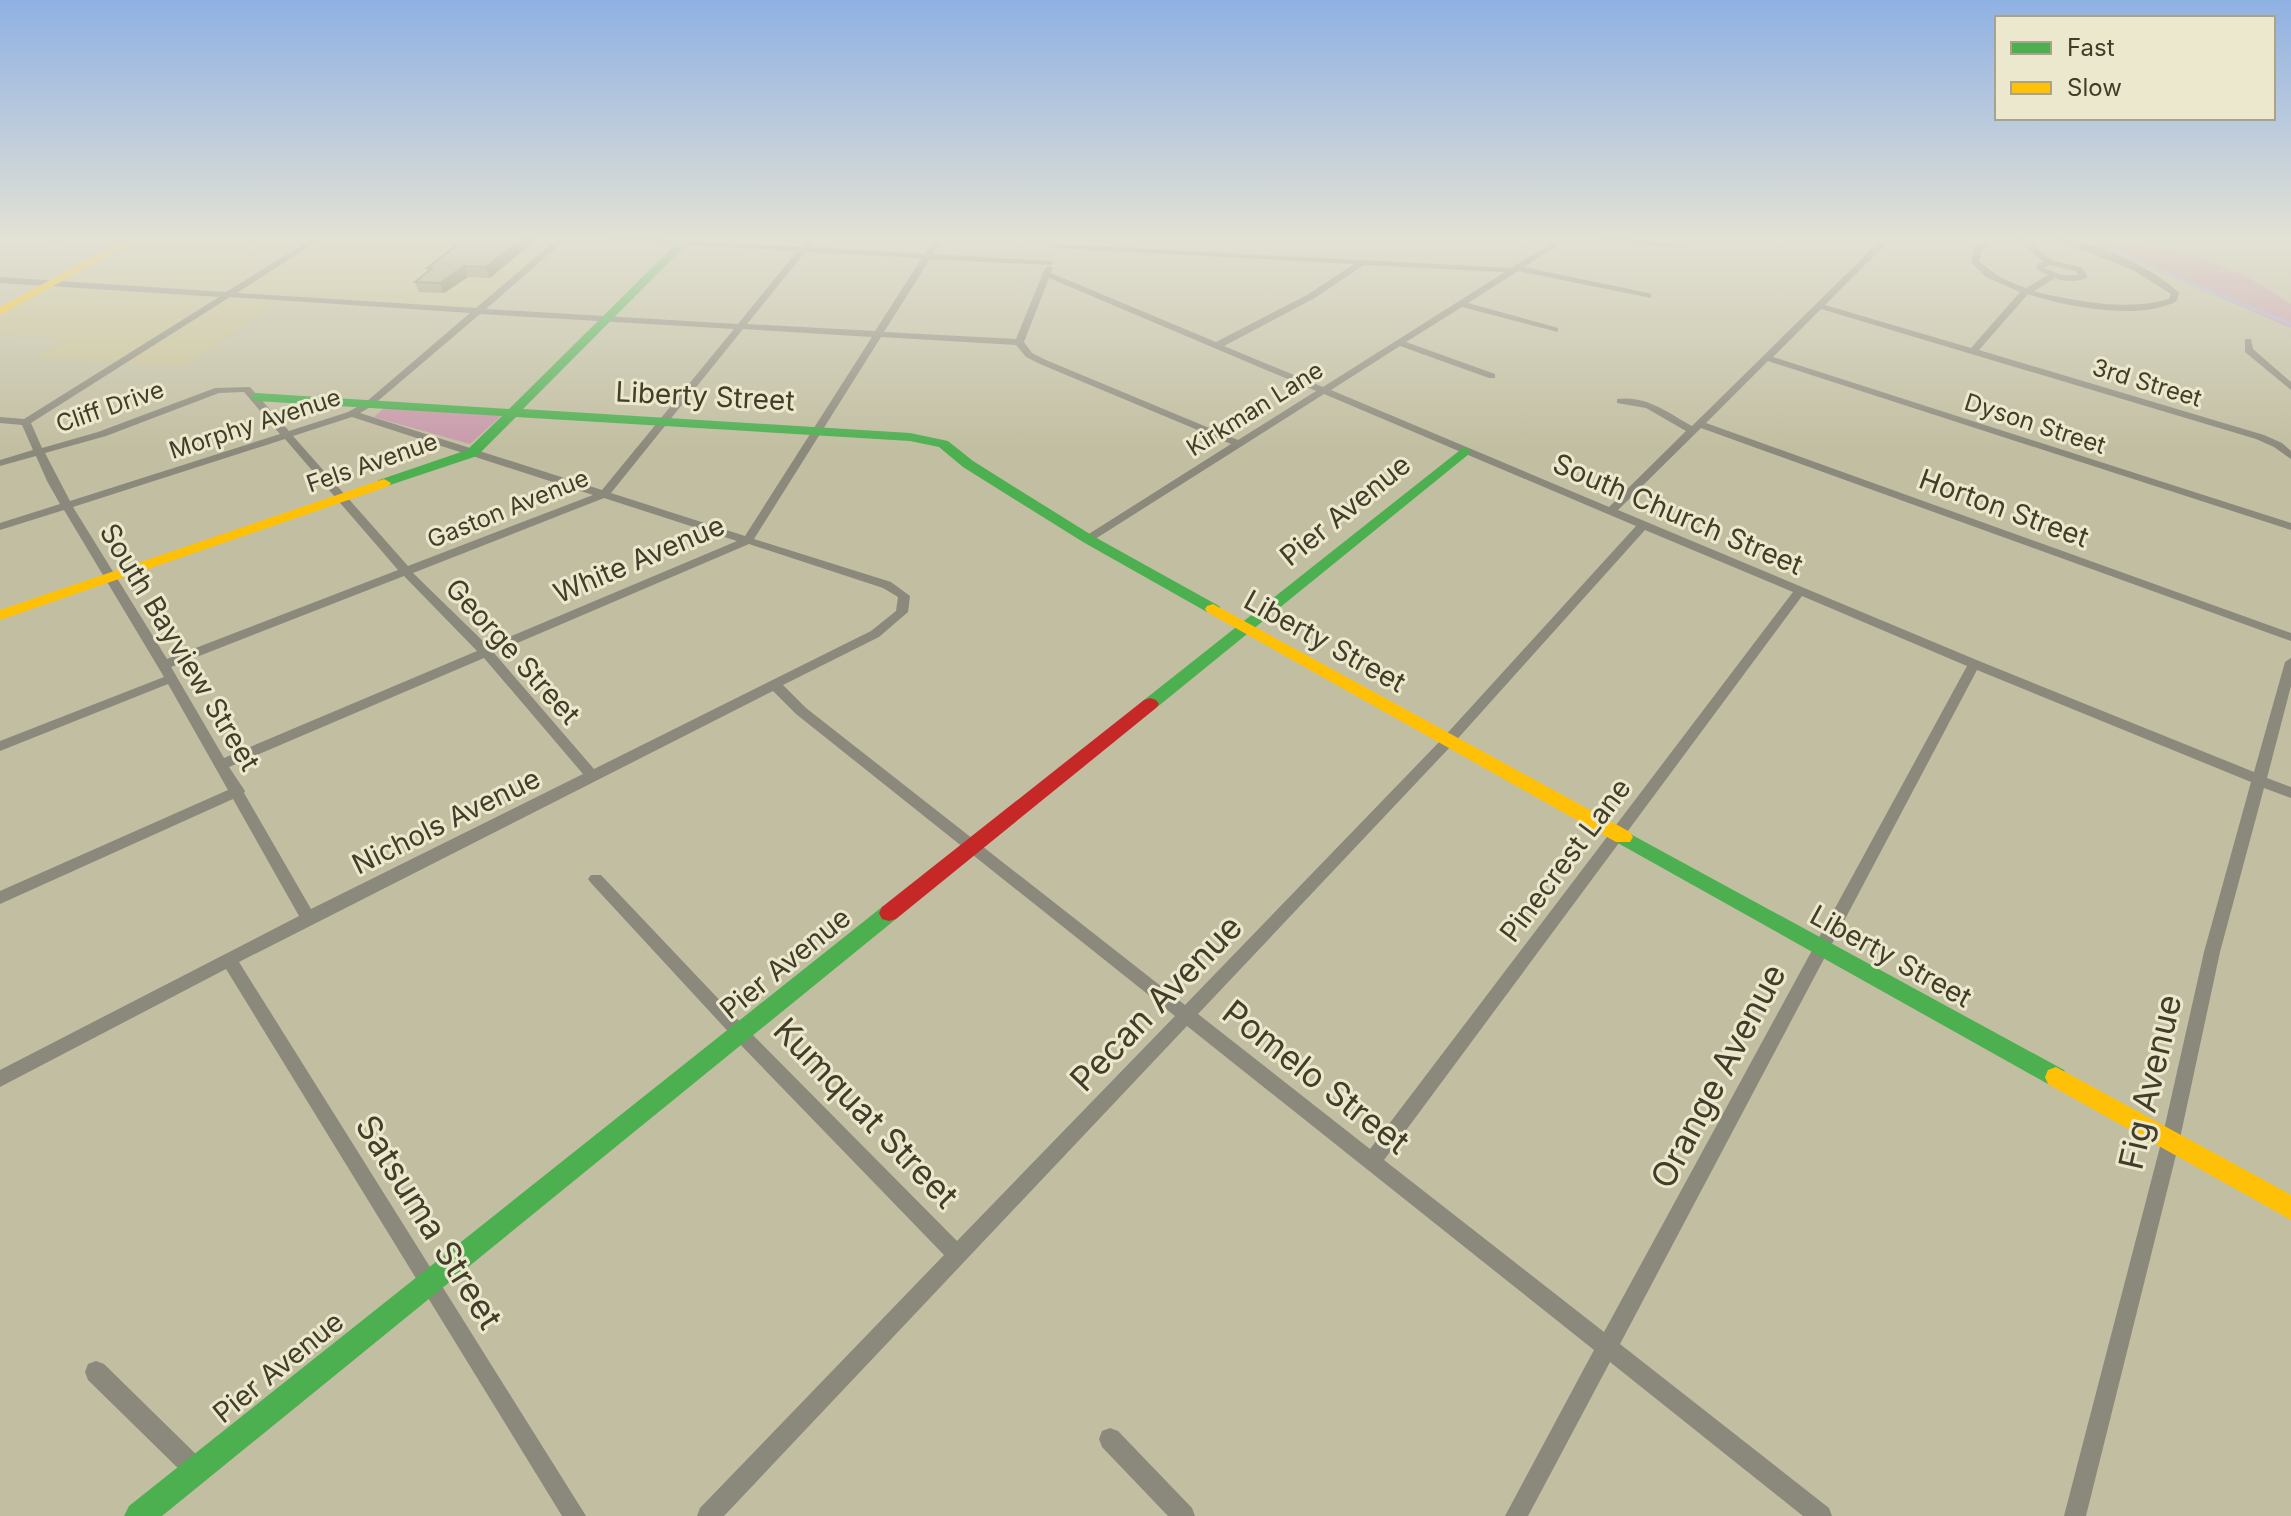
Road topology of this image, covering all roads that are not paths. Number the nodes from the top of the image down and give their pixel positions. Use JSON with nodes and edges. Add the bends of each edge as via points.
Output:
{"nodes":[{"id":1,"x":207,"y":309,"type":"edge"},
{"id":2,"x":446,"y":309,"type":"edge"},
{"id":3,"x":480,"y":309,"type":"edge"},
{"id":4,"x":616,"y":309,"type":"edge"},
{"id":5,"x":755,"y":309,"type":"edge"},
{"id":6,"x":893,"y":309,"type":"edge"},
{"id":7,"x":1033,"y":309,"type":"edge"},
{"id":8,"x":1135,"y":309,"type":"edge"},
{"id":9,"x":1287,"y":309,"type":"edge"},
{"id":10,"x":1454,"y":309,"type":"edge"},
{"id":11,"x":1478,"y":309,"type":"edge"},
{"id":12,"x":1817,"y":309,"type":"edge"},
{"id":13,"x":1829,"y":309,"type":"edge"},
{"id":14,"x":2010,"y":309,"type":"edge"},
{"id":15,"x":2102,"y":309,"type":"edge"},
{"id":16,"x":2150,"y":309,"type":"edge"},
{"id":17,"x":477,"y":311,"type":"junction"},
{"id":18,"x":605,"y":319,"type":"junction"},
{"id":19,"x":740,"y":327,"type":"junction"},
{"id":20,"x":1555,"y":330,"type":"dead end"},
{"id":21,"x":877,"y":334,"type":"junction"},
{"id":22,"x":2248,"y":341,"type":"dead end"},
{"id":23,"x":1019,"y":342,"type":"junction"},
{"id":24,"x":1400,"y":343,"type":"junction"},
{"id":25,"x":1216,"y":346,"type":"junction"},
{"id":26,"x":1973,"y":352,"type":"junction"},
{"id":27,"x":1768,"y":358,"type":"junction"},
{"id":28,"x":1492,"y":376,"type":"dead end"},
{"id":29,"x":233,"y":387,"type":"joint"},
{"id":30,"x":2291,"y":387,"type":"edge"},
{"id":31,"x":1322,"y":391,"type":"junction"},
{"id":32,"x":256,"y":397,"type":"junction"},
{"id":33,"x":1620,"y":401,"type":"dead end"},
{"id":34,"x":369,"y":404,"type":"junction"},
{"id":35,"x":514,"y":413,"type":"junction"},
{"id":36,"x":352,"y":414,"type":"junction"},
{"id":37,"x":0,"y":420,"type":"edge"},
{"id":38,"x":26,"y":422,"type":"junction"},
{"id":39,"x":664,"y":422,"type":"junction"},
{"id":40,"x":1696,"y":427,"type":"junction"},
{"id":41,"x":816,"y":431,"type":"junction"},
{"id":42,"x":290,"y":435,"type":"junction"},
{"id":43,"x":1237,"y":443,"type":"junction"},
{"id":44,"x":2278,"y":445,"type":"junction"},
{"id":45,"x":2291,"y":446,"type":"edge"},
{"id":46,"x":1464,"y":451,"type":"junction"},
{"id":47,"x":38,"y":452,"type":"junction"},
{"id":48,"x":472,"y":453,"type":"junction"},
{"id":49,"x":2291,"y":456,"type":"edge"},
{"id":50,"x":0,"y":463,"type":"edge"},
{"id":51,"x":605,"y":494,"type":"junction"},
{"id":52,"x":344,"y":498,"type":"junction"},
{"id":53,"x":68,"y":505,"type":"junction"},
{"id":54,"x":1611,"y":511,"type":"junction"},
{"id":55,"x":1642,"y":526,"type":"junction"},
{"id":56,"x":0,"y":527,"type":"edge"},
{"id":57,"x":2291,"y":527,"type":"edge"},
{"id":58,"x":1088,"y":539,"type":"junction"},
{"id":59,"x":747,"y":541,"type":"junction"},
{"id":60,"x":407,"y":573,"type":"junction"},
{"id":61,"x":112,"y":578,"type":"junction"},
{"id":62,"x":1800,"y":591,"type":"junction"},
{"id":63,"x":0,"y":615,"type":"edge"},
{"id":64,"x":1244,"y":627,"type":"junction"},
{"id":65,"x":2291,"y":637,"type":"edge"},
{"id":66,"x":487,"y":653,"type":"junction"},
{"id":67,"x":2291,"y":662,"type":"edge"},
{"id":68,"x":1974,"y":664,"type":"junction"},
{"id":69,"x":164,"y":665,"type":"junction"},
{"id":70,"x":170,"y":679,"type":"junction"},
{"id":71,"x":775,"y":685,"type":"junction"},
{"id":72,"x":1447,"y":742,"type":"junction"},
{"id":73,"x":0,"y":746,"type":"edge"},
{"id":74,"x":222,"y":764,"type":"junction"},
{"id":75,"x":593,"y":777,"type":"junction"},
{"id":76,"x":2259,"y":782,"type":"junction"},
{"id":77,"x":238,"y":791,"type":"junction"},
{"id":78,"x":2291,"y":793,"type":"edge"},
{"id":79,"x":1616,"y":836,"type":"junction"},
{"id":80,"x":974,"y":848,"type":"junction"},
{"id":81,"x":596,"y":879,"type":"dead end"},
{"id":82,"x":0,"y":898,"type":"edge"},
{"id":83,"x":308,"y":918,"type":"junction"},
{"id":84,"x":1822,"y":950,"type":"junction"},
{"id":85,"x":230,"y":961,"type":"junction"},
{"id":86,"x":1185,"y":1015,"type":"junction"},
{"id":87,"x":741,"y":1034,"type":"junction"},
{"id":88,"x":0,"y":1079,"type":"edge"},
{"id":89,"x":2170,"y":1143,"type":"junction"},
{"id":90,"x":1372,"y":1161,"type":"junction"},
{"id":91,"x":2291,"y":1208,"type":"edge"},
{"id":92,"x":956,"y":1254,"type":"junction"},
{"id":93,"x":427,"y":1282,"type":"junction"},
{"id":94,"x":1608,"y":1348,"type":"junction"},
{"id":95,"x":96,"y":1372,"type":"dead end"},
{"id":96,"x":1110,"y":1439,"type":"dead end"},
{"id":97,"x":196,"y":1470,"type":"junction"},
{"id":98,"x":139,"y":1516,"type":"edge"},
{"id":99,"x":575,"y":1516,"type":"edge"},
{"id":100,"x":708,"y":1516,"type":"edge"},
{"id":101,"x":1184,"y":1516,"type":"edge"},
{"id":102,"x":1516,"y":1516,"type":"edge"},
{"id":103,"x":1821,"y":1516,"type":"edge"},
{"id":104,"x":2075,"y":1516,"type":"edge"}],
"edges":[{"from":1,"to":38,"type":"street"},
{"from":2,"to":17,"type":"street"},
{"from":3,"to":17,"type":"street","name":"Morphy Avenue"},
{"from":4,"to":18,"type":"street","name":"Fels Avenue"},
{"from":5,"to":19,"type":"street","name":"Gaston Avenue"},
{"from":6,"to":21,"type":"street","name":"White Avenue"},
{"from":7,"to":23,"type":"street"},
{"from":8,"to":25,"type":"street","name":"South Church Street"},
{"from":9,"to":25,"type":"street"},
{"from":10,"to":24,"type":"street","name":"Kirkman Lane"},
{"from":11,"to":20,"type":"street"},
{"from":12,"to":27,"type":"street"},
{"from":13,"to":26,"type":"street","name":"3rd Street"},
{"from":14,"to":26,"type":"street"},
{"from":15,"to":16,"type":"street"},
{"from":17,"to":18,"type":"street"},
{"from":17,"to":34,"type":"street","name":"Morphy Avenue"},
{"from":18,"to":19,"type":"street"},
{"from":18,"to":35,"type":"street","name":"Fels Avenue"},
{"from":19,"to":21,"type":"street"},
{"from":19,"to":39,"type":"street","name":"Gaston Avenue"},
{"from":21,"to":23,"type":"street"},
{"from":21,"to":41,"type":"street","name":"White Avenue"},
{"from":22,"to":30,"type":"street","via":[[2248,350]]},
{"from":23,"to":43,"type":"street","via":[[1043,362]]},
{"from":24,"to":28,"type":"street"},
{"from":24,"to":31,"type":"street","name":"Kirkman Lane"},
{"from":25,"to":31,"type":"street","name":"South Church Street"},
{"from":26,"to":44,"type":"street","name":"3rd Street"},
{"from":27,"to":40,"type":"street"},
{"from":27,"to":57,"type":"street","name":"Dyson Street"},
{"from":29,"to":32,"type":"street","name":"George Street"},
{"from":29,"to":47,"type":"street","name":"Cliff Drive"},
{"from":31,"to":43,"type":"street","name":"Kirkman Lane"},
{"from":31,"to":46,"type":"street","name":"South Church Street"},
{"from":32,"to":34,"type":"street","name":"Liberty Street"},
{"from":32,"to":42,"type":"street","name":"George Street"},
{"from":33,"to":40,"type":"street","name":"Horton Street","via":[[1654,407]]},
{"from":34,"to":35,"type":"street","name":"Liberty Street"},
{"from":34,"to":36,"type":"street","name":"Morphy Avenue"},
{"from":35,"to":39,"type":"street","name":"Liberty Street"},
{"from":35,"to":48,"type":"street","name":"Fels Avenue"},
{"from":36,"to":42,"type":"street","name":"Morphy Avenue"},
{"from":36,"to":48,"type":"street"},
{"from":37,"to":38,"type":"street"},
{"from":38,"to":47,"type":"street","name":"South Bayview Street"},
{"from":39,"to":41,"type":"street","name":"Liberty Street"},
{"from":39,"to":51,"type":"street","name":"Gaston Avenue"},
{"from":40,"to":54,"type":"street"},
{"from":40,"to":65,"type":"street","name":"Horton Street"},
{"from":41,"to":58,"type":"street","name":"Liberty Street","via":[[943,444]]},
{"from":41,"to":59,"type":"street","name":"White Avenue"},
{"from":42,"to":52,"type":"street","name":"George Street"},
{"from":42,"to":53,"type":"street","name":"Morphy Avenue"},
{"from":43,"to":58,"type":"street","name":"Kirkman Lane"},
{"from":44,"to":45,"type":"street"},
{"from":44,"to":49,"type":"street"},
{"from":46,"to":54,"type":"street","name":"South Church Street"},
{"from":46,"to":64,"type":"street","name":"Pier Avenue"},
{"from":47,"to":50,"type":"street","name":"Cliff Drive"},
{"from":47,"to":53,"type":"street","name":"South Bayview Street"},
{"from":48,"to":51,"type":"street"},
{"from":48,"to":52,"type":"street","name":"Fels Avenue"},
{"from":51,"to":59,"type":"street"},
{"from":51,"to":60,"type":"street","name":"Gaston Avenue"},
{"from":52,"to":60,"type":"street","name":"George Street"},
{"from":52,"to":61,"type":"street","name":"Fels Avenue"},
{"from":53,"to":56,"type":"street","name":"Morphy Avenue"},
{"from":53,"to":61,"type":"street","name":"South Bayview Street"},
{"from":54,"to":55,"type":"street","name":"South Church Street"},
{"from":55,"to":62,"type":"street","name":"South Church Street"},
{"from":55,"to":72,"type":"street","name":"Pecan Avenue"},
{"from":58,"to":64,"type":"street","name":"Liberty Street"},
{"from":59,"to":66,"type":"street","name":"White Avenue"},
{"from":59,"to":71,"type":"street","name":"Nichols Avenue","via":[[898,589],[906,601],[886,628]]},
{"from":60,"to":66,"type":"street","name":"George Street"},
{"from":60,"to":69,"type":"street","name":"Gaston Avenue"},
{"from":61,"to":63,"type":"street","name":"Fels Avenue"},
{"from":61,"to":69,"type":"street","name":"South Bayview Street"},
{"from":62,"to":68,"type":"street","name":"South Church Street"},
{"from":62,"to":79,"type":"street","name":"Pinecrest Lane"},
{"from":64,"to":72,"type":"street","name":"Liberty Street"},
{"from":64,"to":80,"type":"street","name":"Pier Avenue"},
{"from":66,"to":74,"type":"street","name":"White Avenue"},
{"from":66,"to":75,"type":"street","name":"George Street"},
{"from":67,"to":76,"type":"street","name":"Fig Avenue"},
{"from":68,"to":76,"type":"street","name":"South Church Street"},
{"from":68,"to":84,"type":"street","name":"Orange Avenue"},
{"from":69,"to":70,"type":"street","name":"South Bayview Street"},
{"from":70,"to":73,"type":"street"},
{"from":70,"to":74,"type":"street","name":"South Bayview Street"},
{"from":71,"to":75,"type":"street","name":"Nichols Avenue"},
{"from":71,"to":80,"type":"street","name":"Pomelo Street"},
{"from":72,"to":79,"type":"street","name":"Liberty Street"},
{"from":72,"to":86,"type":"street","name":"Pecan Avenue"},
{"from":74,"to":77,"type":"street","name":"South Bayview Street"},
{"from":75,"to":83,"type":"street","name":"Nichols Avenue"},
{"from":76,"to":78,"type":"street","name":"South Church Street"},
{"from":76,"to":89,"type":"street","name":"Fig Avenue","via":[[2212,952]]},
{"from":77,"to":82,"type":"street"},
{"from":77,"to":83,"type":"street","name":"South Bayview Street"},
{"from":79,"to":84,"type":"street","name":"Liberty Street"},
{"from":79,"to":90,"type":"street","name":"Pinecrest Lane"},
{"from":80,"to":86,"type":"street","name":"Pomelo Street"},
{"from":80,"to":87,"type":"street","name":"Pier Avenue"},
{"from":81,"to":87,"type":"street","name":"Kumquat Street"},
{"from":83,"to":85,"type":"street","name":"Nichols Avenue"},
{"from":84,"to":89,"type":"street","name":"Liberty Street"},
{"from":84,"to":94,"type":"street","name":"Orange Avenue"},
{"from":85,"to":88,"type":"street","name":"Nichols Avenue"},
{"from":85,"to":93,"type":"street","name":"Satsuma Street"},
{"from":86,"to":90,"type":"street","name":"Pomelo Street"},
{"from":86,"to":92,"type":"street","name":"Pecan Avenue"},
{"from":87,"to":92,"type":"street","name":"Kumquat Street"},
{"from":87,"to":93,"type":"street","name":"Pier Avenue"},
{"from":89,"to":91,"type":"street","name":"Liberty Street"},
{"from":89,"to":104,"type":"street","name":"Fig Avenue"},
{"from":90,"to":94,"type":"street","name":"Pomelo Street"},
{"from":92,"to":100,"type":"street","name":"Pecan Avenue"},
{"from":93,"to":97,"type":"street","name":"Pier Avenue"},
{"from":93,"to":99,"type":"street","name":"Satsuma Street"},
{"from":94,"to":102,"type":"street","name":"Orange Avenue"},
{"from":94,"to":103,"type":"street","name":"Pomelo Street"},
{"from":95,"to":97,"type":"street"},
{"from":96,"to":101,"type":"street"},
{"from":97,"to":98,"type":"street","name":"Pier Avenue"}]}
